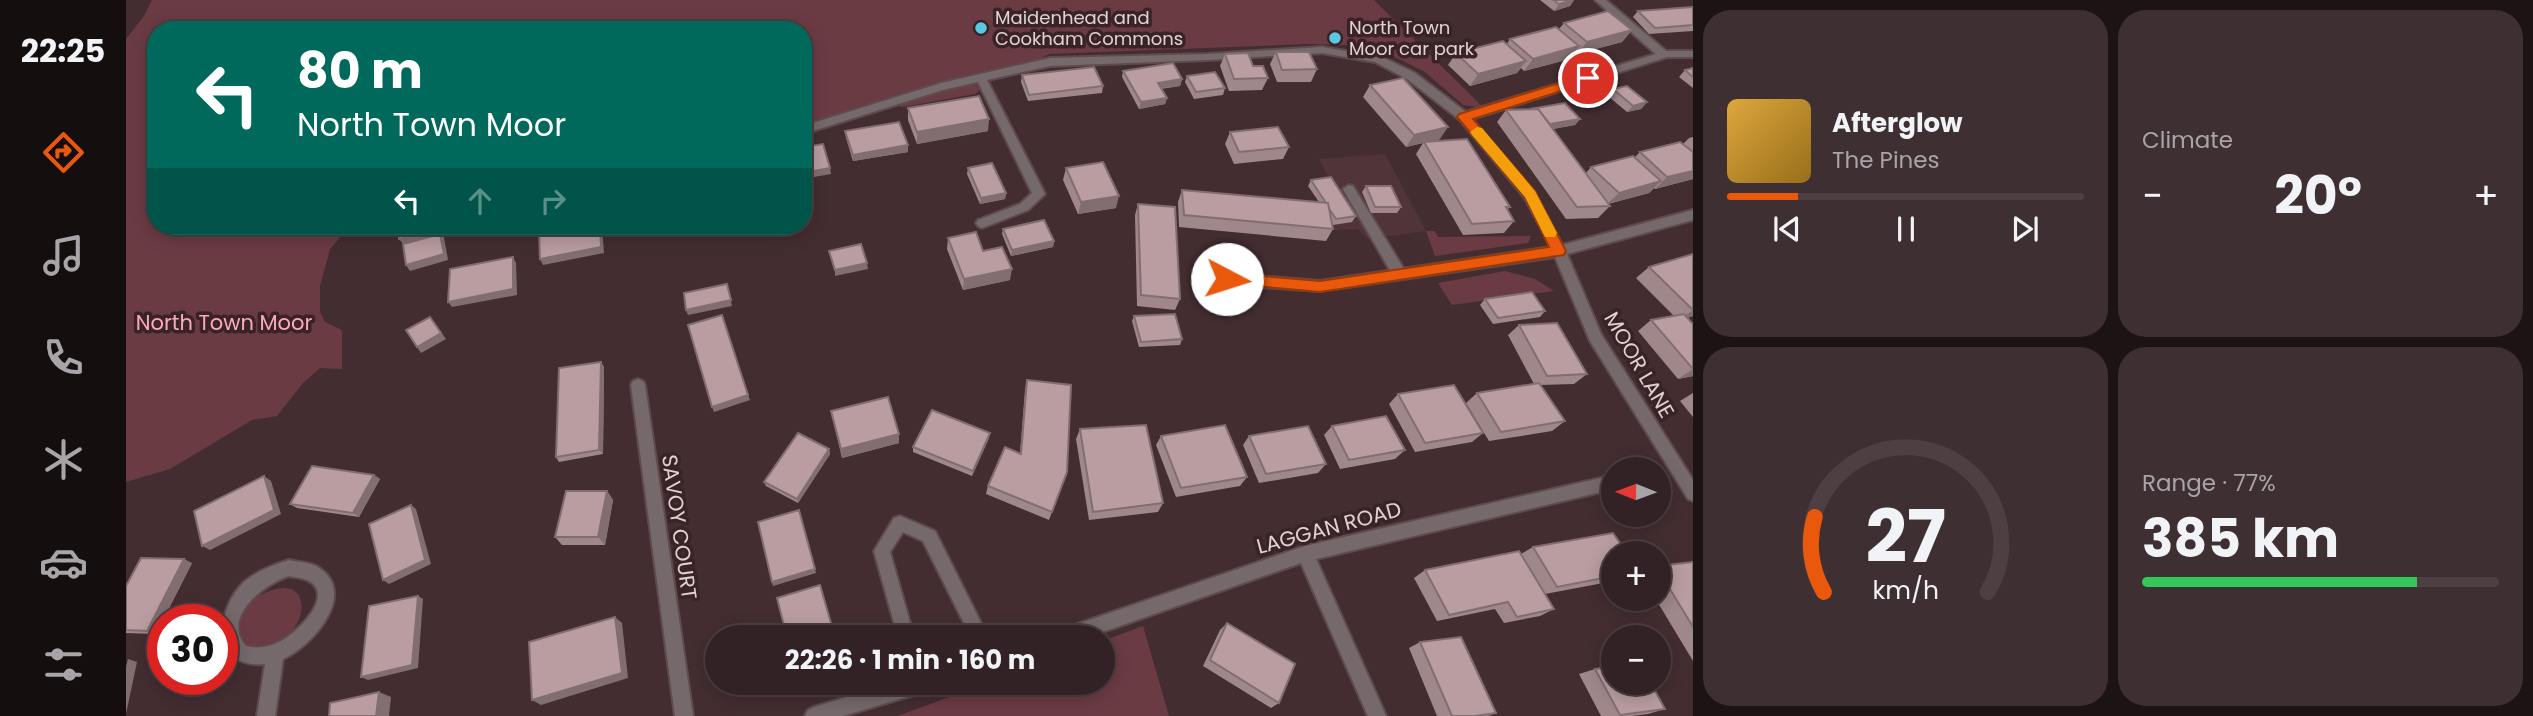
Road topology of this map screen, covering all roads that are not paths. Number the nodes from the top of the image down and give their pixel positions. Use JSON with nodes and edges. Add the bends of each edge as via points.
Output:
{"nodes":[{"id":1,"x":1600,"y":0,"type":"edge"},
{"id":2,"x":1693,"y":54,"type":"edge"},
{"id":3,"x":1663,"y":55,"type":"junction"},
{"id":4,"x":981,"y":78,"type":"junction"},
{"id":5,"x":1464,"y":117,"type":"junction"},
{"id":6,"x":812,"y":127,"type":"edge"},
{"id":7,"x":1349,"y":189,"type":"dead end"},
{"id":8,"x":1693,"y":215,"type":"edge"},
{"id":9,"x":982,"y":223,"type":"dead end"},
{"id":10,"x":1559,"y":251,"type":"junction"},
{"id":11,"x":1223,"y":259,"type":"dead end"},
{"id":12,"x":1400,"y":275,"type":"junction"},
{"id":13,"x":1227,"y":279,"type":"junction"},
{"id":14,"x":1226,"y":302,"type":"dead end"},
{"id":15,"x":638,"y":385,"type":"dead end"},
{"id":16,"x":1675,"y":468,"type":"junction"},
{"id":17,"x":1671,"y":469,"type":"edge"},
{"id":18,"x":1601,"y":485,"type":"edge"},
{"id":19,"x":1693,"y":494,"type":"edge"},
{"id":20,"x":1305,"y":554,"type":"junction"},
{"id":21,"x":903,"y":625,"type":"edge"},
{"id":22,"x":974,"y":625,"type":"edge"},
{"id":23,"x":1098,"y":625,"type":"edge"},
{"id":24,"x":275,"y":655,"type":"junction"},
{"id":25,"x":883,"y":695,"type":"edge"},
{"id":26,"x":266,"y":716,"type":"edge"},
{"id":27,"x":684,"y":716,"type":"edge"},
{"id":28,"x":814,"y":716,"type":"edge"},
{"id":29,"x":1377,"y":716,"type":"edge"}],
"edges":[{"from":1,"to":3,"type":"street"},
{"from":2,"to":3,"type":"street"},
{"from":3,"to":5,"type":"street"},
{"from":4,"to":5,"type":"street","via":[[1050,62],[1322,50],[1378,59],[1411,76]]},
{"from":4,"to":6,"type":"street"},
{"from":4,"to":9,"type":"street","via":[[1039,194],[1024,207]]},
{"from":5,"to":10,"type":"street","via":[[1530,194]]},
{"from":7,"to":12,"type":"street"},
{"from":8,"to":10,"type":"street"},
{"from":10,"to":12,"type":"street"},
{"from":10,"to":16,"type":"street","name":"MOOR LANE","via":[[1595,337]]},
{"from":11,"to":13,"type":"street"},
{"from":12,"to":13,"type":"street","via":[[1320,286]]},
{"from":13,"to":14,"type":"street"},
{"from":15,"to":27,"type":"street","name":"SAVOY COURT"},
{"from":16,"to":17,"type":"street"},
{"from":16,"to":19,"type":"street","name":"MOOR LANE"},
{"from":18,"to":20,"type":"street","name":"LAGGAN ROAD"},
{"from":20,"to":23,"type":"street","name":"LAGGAN ROAD"},
{"from":20,"to":29,"type":"street"},
{"from":21,"to":22,"type":"street","via":[[881,551],[900,523],[929,536]]},
{"from":24,"to":24,"type":"street","via":[[244,654],[234,646],[231,618],[244,595],[273,573],[289,568],[311,571],[326,590],[318,621],[291,648]]},
{"from":24,"to":26,"type":"street"},
{"from":25,"to":28,"type":"street"}]}
